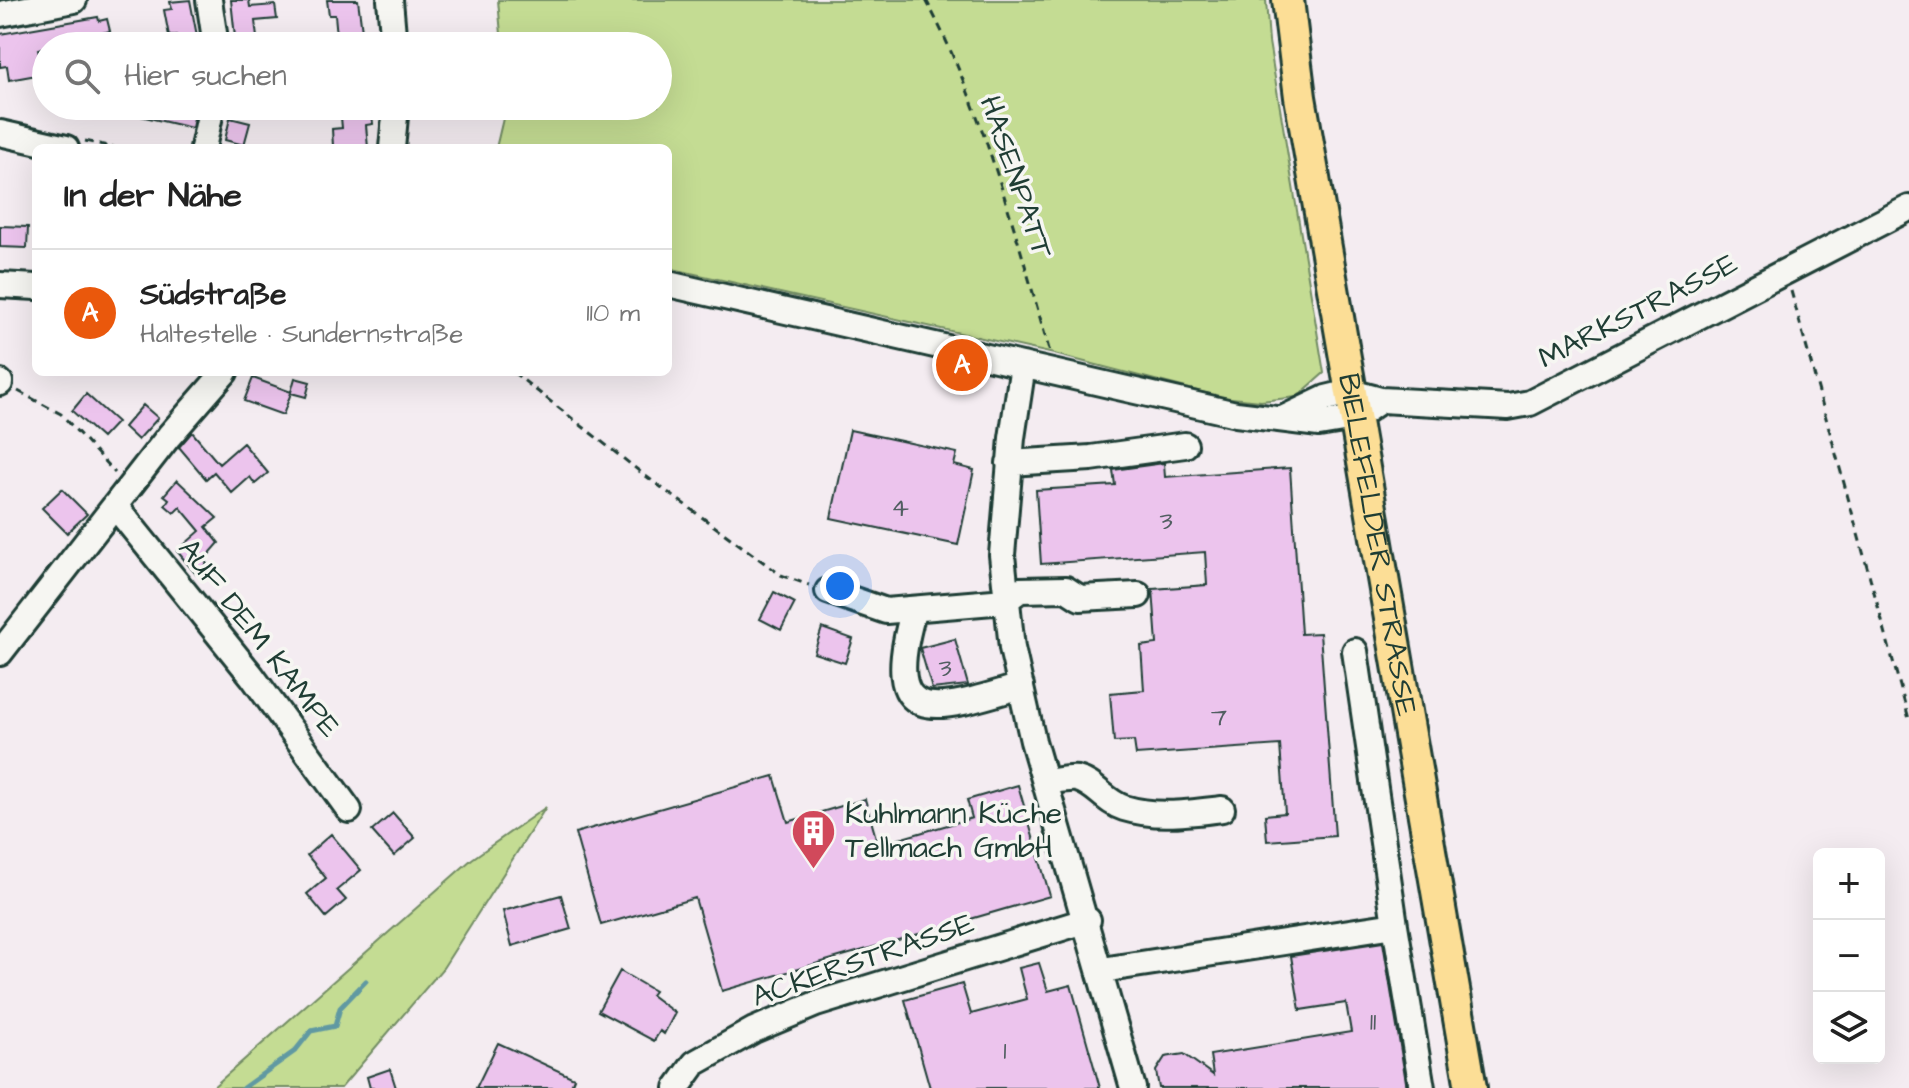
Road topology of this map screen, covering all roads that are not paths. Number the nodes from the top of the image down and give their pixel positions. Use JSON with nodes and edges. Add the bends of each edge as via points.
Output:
{"nodes":[{"id":1,"x":74,"y":0,"type":"edge"},
{"id":2,"x":209,"y":0,"type":"edge"},
{"id":3,"x":390,"y":0,"type":"edge"},
{"id":4,"x":1288,"y":0,"type":"edge"},
{"id":5,"x":0,"y":14,"type":"edge"},
{"id":6,"x":214,"y":32,"type":"edge"},
{"id":7,"x":393,"y":32,"type":"edge"},
{"id":8,"x":209,"y":120,"type":"edge"},
{"id":9,"x":395,"y":120,"type":"edge"},
{"id":10,"x":0,"y":133,"type":"edge"},
{"id":11,"x":48,"y":144,"type":"edge"},
{"id":12,"x":204,"y":144,"type":"edge"},
{"id":13,"x":392,"y":144,"type":"edge"},
{"id":14,"x":1909,"y":208,"type":"edge"},
{"id":15,"x":0,"y":285,"type":"edge"},
{"id":16,"x":672,"y":285,"type":"edge"},
{"id":17,"x":32,"y":287,"type":"edge"},
{"id":18,"x":1023,"y":365,"type":"junction"},
{"id":19,"x":222,"y":376,"type":"edge"},
{"id":20,"x":1353,"y":405,"type":"junction"},
{"id":21,"x":1185,"y":445,"type":"dead end"},
{"id":22,"x":1009,"y":463,"type":"junction"},
{"id":23,"x":123,"y":497,"type":"junction"},
{"id":24,"x":828,"y":591,"type":"road end"},
{"id":25,"x":1138,"y":595,"type":"dead end"},
{"id":26,"x":1005,"y":601,"type":"junction"},
{"id":27,"x":914,"y":609,"type":"junction"},
{"id":28,"x":1355,"y":651,"type":"dead end"},
{"id":29,"x":0,"y":653,"type":"edge"},
{"id":30,"x":1021,"y":686,"type":"junction"},
{"id":31,"x":1046,"y":782,"type":"junction"},
{"id":32,"x":1222,"y":809,"type":"dead end"},
{"id":33,"x":349,"y":810,"type":"dead end"},
{"id":34,"x":1088,"y":920,"type":"junction"},
{"id":35,"x":1395,"y":925,"type":"junction"},
{"id":36,"x":1102,"y":970,"type":"junction"},
{"id":37,"x":677,"y":1088,"type":"edge"},
{"id":38,"x":1133,"y":1088,"type":"edge"},
{"id":39,"x":1422,"y":1088,"type":"edge"},
{"id":40,"x":1471,"y":1088,"type":"edge"}],
"edges":[{"from":1,"to":5,"type":"street"},
{"from":2,"to":6,"type":"street"},
{"from":3,"to":7,"type":"street"},
{"from":4,"to":20,"type":"main road","name":"BIELEFELDER STRASSE"},
{"from":8,"to":12,"type":"street"},
{"from":9,"to":13,"type":"street"},
{"from":10,"to":11,"type":"street"},
{"from":14,"to":20,"type":"street","name":"MARKSTRASSE","via":[[1530,403],[1508,407],[1381,400]]},
{"from":15,"to":17,"type":"street"},
{"from":16,"to":18,"type":"street"},
{"from":18,"to":20,"type":"street","via":[[1236,414],[1319,424]]},
{"from":18,"to":22,"type":"street"},
{"from":19,"to":23,"type":"street"},
{"from":20,"to":40,"type":"main road","name":"BIELEFELDER STRASSE"},
{"from":21,"to":22,"type":"street"},
{"from":22,"to":26,"type":"street","via":[[1002,555]]},
{"from":23,"to":29,"type":"street"},
{"from":23,"to":33,"type":"street","name":"AUF DEM KAMPE"},
{"from":24,"to":27,"type":"street","via":[[886,611]]},
{"from":25,"to":26,"type":"street","via":[[1080,598],[1066,589],[1020,590]]},
{"from":26,"to":27,"type":"street"},
{"from":26,"to":30,"type":"street"},
{"from":27,"to":30,"type":"street","via":[[903,678],[917,703],[952,707]]},
{"from":28,"to":35,"type":"street"},
{"from":30,"to":31,"type":"street"},
{"from":31,"to":32,"type":"street","via":[[1076,779],[1111,803],[1140,812],[1174,816]]},
{"from":31,"to":34,"type":"street"},
{"from":34,"to":36,"type":"street"},
{"from":34,"to":37,"type":"street","name":"ACKERSTRASSE","via":[[816,1004],[695,1063]]},
{"from":35,"to":36,"type":"street"},
{"from":35,"to":39,"type":"street"},
{"from":36,"to":38,"type":"street"}]}
